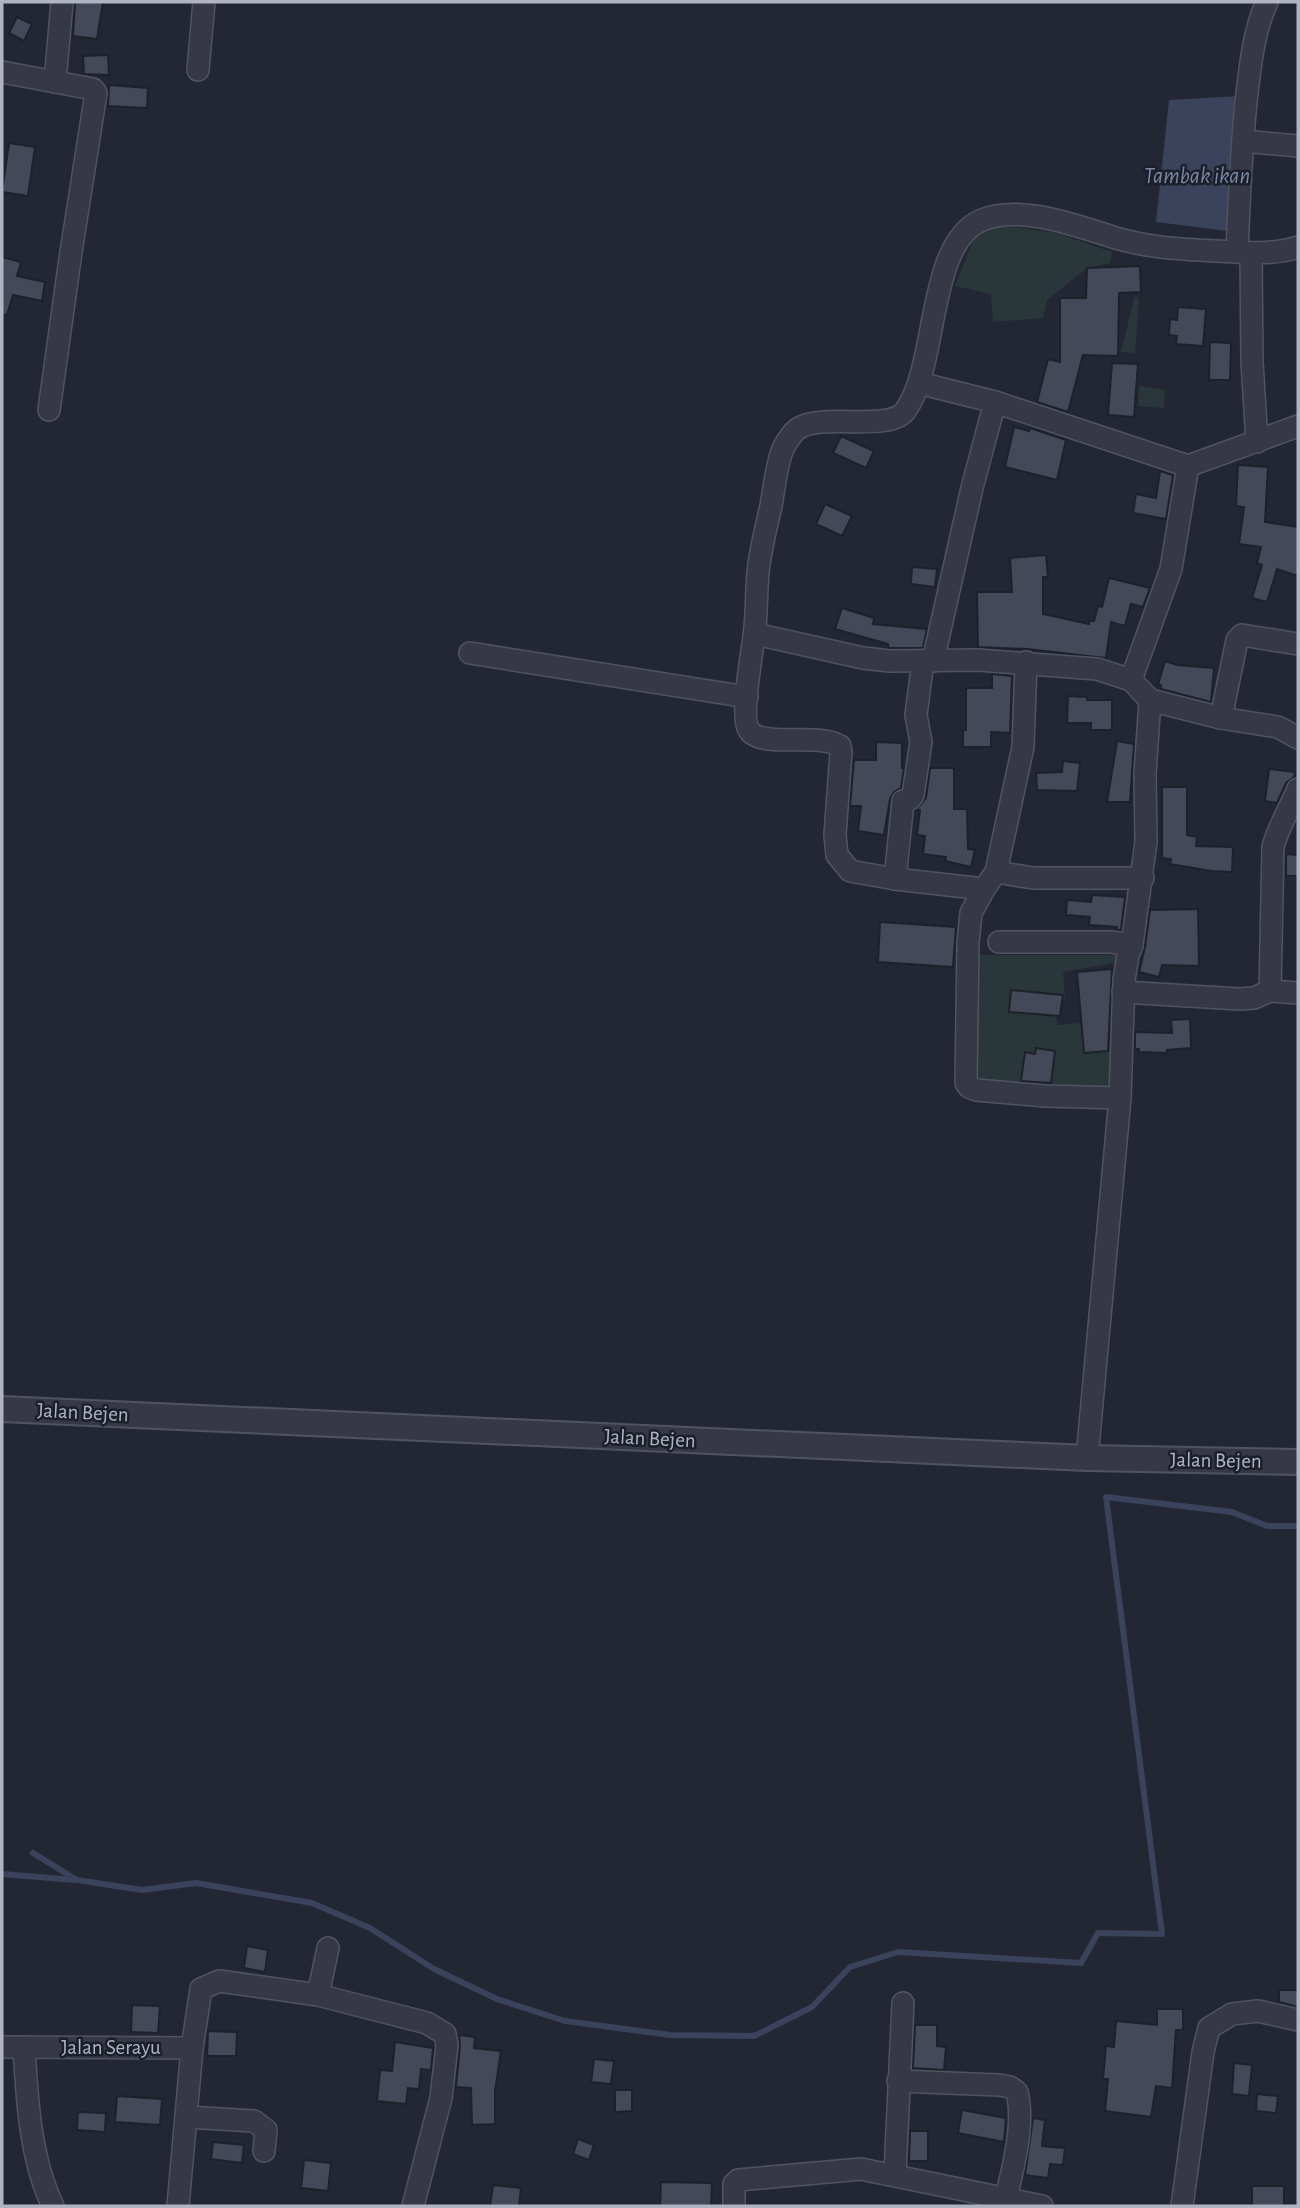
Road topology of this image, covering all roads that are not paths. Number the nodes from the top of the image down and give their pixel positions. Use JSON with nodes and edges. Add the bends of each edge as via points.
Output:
{"nodes":[{"id":1,"x":62,"y":2,"type":"edge"},
{"id":2,"x":204,"y":2,"type":"edge"},
{"id":3,"x":1267,"y":2,"type":"edge"},
{"id":4,"x":198,"y":70,"type":"dead end"},
{"id":5,"x":2,"y":72,"type":"edge"},
{"id":6,"x":55,"y":82,"type":"junction"},
{"id":7,"x":1243,"y":141,"type":"junction"},
{"id":8,"x":1298,"y":146,"type":"edge"},
{"id":9,"x":1298,"y":247,"type":"edge"},
{"id":10,"x":1244,"y":252,"type":"junction"},
{"id":11,"x":919,"y":383,"type":"junction"},
{"id":12,"x":995,"y":401,"type":"junction"},
{"id":13,"x":49,"y":410,"type":"dead end"},
{"id":14,"x":1298,"y":426,"type":"edge"},
{"id":15,"x":1257,"y":442,"type":"junction"},
{"id":16,"x":1188,"y":466,"type":"junction"},
{"id":17,"x":755,"y":634,"type":"junction"},
{"id":18,"x":1298,"y":644,"type":"edge"},
{"id":19,"x":470,"y":653,"type":"dead end"},
{"id":20,"x":928,"y":661,"type":"junction"},
{"id":21,"x":1026,"y":662,"type":"junction"},
{"id":22,"x":1131,"y":680,"type":"junction"},
{"id":23,"x":747,"y":697,"type":"junction"},
{"id":24,"x":1150,"y":701,"type":"junction"},
{"id":25,"x":1220,"y":718,"type":"junction"},
{"id":26,"x":1298,"y":738,"type":"edge"},
{"id":27,"x":1298,"y":789,"type":"edge"},
{"id":28,"x":1143,"y":878,"type":"junction"},
{"id":29,"x":895,"y":879,"type":"junction"},
{"id":30,"x":990,"y":881,"type":"junction"},
{"id":31,"x":999,"y":942,"type":"dead end"},
{"id":32,"x":1132,"y":945,"type":"junction"},
{"id":33,"x":1270,"y":991,"type":"junction"},
{"id":34,"x":1123,"y":992,"type":"junction"},
{"id":35,"x":1298,"y":993,"type":"edge"},
{"id":36,"x":1120,"y":1098,"type":"junction"},
{"id":37,"x":2,"y":1409,"type":"edge"},
{"id":38,"x":1087,"y":1458,"type":"junction"},
{"id":39,"x":1298,"y":1462,"type":"edge"},
{"id":40,"x":328,"y":1948,"type":"dead end"},
{"id":41,"x":317,"y":1995,"type":"junction"},
{"id":42,"x":903,"y":2003,"type":"dead end"},
{"id":43,"x":1298,"y":2020,"type":"edge"},
{"id":44,"x":2,"y":2047,"type":"edge"},
{"id":45,"x":24,"y":2047,"type":"junction"},
{"id":46,"x":192,"y":2048,"type":"junction"},
{"id":47,"x":898,"y":2081,"type":"junction"},
{"id":48,"x":187,"y":2117,"type":"junction"},
{"id":49,"x":264,"y":2151,"type":"dead end"},
{"id":50,"x":895,"y":2174,"type":"junction"},
{"id":51,"x":1006,"y":2199,"type":"junction"},
{"id":52,"x":53,"y":2206,"type":"edge"},
{"id":53,"x":178,"y":2206,"type":"edge"},
{"id":54,"x":413,"y":2206,"type":"edge"},
{"id":55,"x":734,"y":2206,"type":"edge"},
{"id":56,"x":1042,"y":2206,"type":"edge"},
{"id":57,"x":1182,"y":2206,"type":"edge"}],
"edges":[{"from":1,"to":6,"type":"street"},
{"from":2,"to":4,"type":"street"},
{"from":3,"to":7,"type":"street","via":[[1250,70]]},
{"from":5,"to":6,"type":"street"},
{"from":6,"to":13,"type":"street","via":[[96,93]]},
{"from":7,"to":8,"type":"street"},
{"from":7,"to":10,"type":"street"},
{"from":9,"to":10,"type":"street"},
{"from":10,"to":11,"type":"street","via":[[1170,250],[1035,217],[982,220],[963,234],[940,282]]},
{"from":10,"to":15,"type":"street"},
{"from":11,"to":12,"type":"street"},
{"from":11,"to":17,"type":"street","via":[[904,412],[895,418],[821,421],[797,429],[781,452],[758,570]]},
{"from":12,"to":16,"type":"street"},
{"from":12,"to":20,"type":"street"},
{"from":14,"to":15,"type":"street"},
{"from":15,"to":16,"type":"street"},
{"from":16,"to":22,"type":"street","via":[[1171,569]]},
{"from":17,"to":20,"type":"street","via":[[863,658]]},
{"from":17,"to":23,"type":"street"},
{"from":18,"to":25,"type":"street","via":[[1242,635],[1237,640]]},
{"from":19,"to":23,"type":"street"},
{"from":20,"to":21,"type":"street"},
{"from":20,"to":29,"type":"street","via":[[916,715],[921,742],[912,795],[903,801]]},
{"from":21,"to":22,"type":"street","via":[[1097,669]]},
{"from":21,"to":30,"type":"street","via":[[1023,747]]},
{"from":22,"to":24,"type":"street"},
{"from":23,"to":29,"type":"street","via":[[746,722],[758,737],[824,740],[840,746],[837,855],[850,871]]},
{"from":24,"to":25,"type":"street"},
{"from":24,"to":28,"type":"street"},
{"from":25,"to":26,"type":"street","via":[[1278,727]]},
{"from":27,"to":33,"type":"street","via":[[1276,831],[1273,847]]},
{"from":28,"to":30,"type":"street"},
{"from":28,"to":32,"type":"street"},
{"from":29,"to":30,"type":"street"},
{"from":30,"to":36,"type":"street","via":[[971,913],[969,1087]]},
{"from":31,"to":32,"type":"street"},
{"from":32,"to":34,"type":"street"},
{"from":33,"to":34,"type":"street","via":[[1239,999]]},
{"from":33,"to":35,"type":"street"},
{"from":34,"to":36,"type":"street"},
{"from":36,"to":38,"type":"street"},
{"from":37,"to":38,"type":"street","name":"Jalan Bejen"},
{"from":38,"to":39,"type":"street","name":"Jalan Bejen"},
{"from":40,"to":41,"type":"street"},
{"from":41,"to":46,"type":"street","via":[[219,1981],[206,1984],[201,1989]]},
{"from":41,"to":54,"type":"street","via":[[427,2023],[445,2034],[441,2098]]},
{"from":42,"to":47,"type":"street"},
{"from":43,"to":57,"type":"street","via":[[1258,2011],[1231,2014],[1209,2028]]},
{"from":44,"to":45,"type":"street","name":"Jalan Serayu"},
{"from":45,"to":46,"type":"street","name":"Jalan Serayu"},
{"from":45,"to":52,"type":"street","via":[[33,2136],[43,2186]]},
{"from":46,"to":48,"type":"street","name":"Jalan Serayu"},
{"from":47,"to":50,"type":"street"},
{"from":47,"to":51,"type":"street","via":[[999,2085],[1017,2092],[1017,2135]]},
{"from":48,"to":49,"type":"street","via":[[254,2120],[266,2130]]},
{"from":48,"to":53,"type":"street","name":"Jalan Serayu"},
{"from":50,"to":51,"type":"street"},
{"from":50,"to":55,"type":"street","via":[[861,2169],[738,2180]]},
{"from":51,"to":56,"type":"street"}]}
